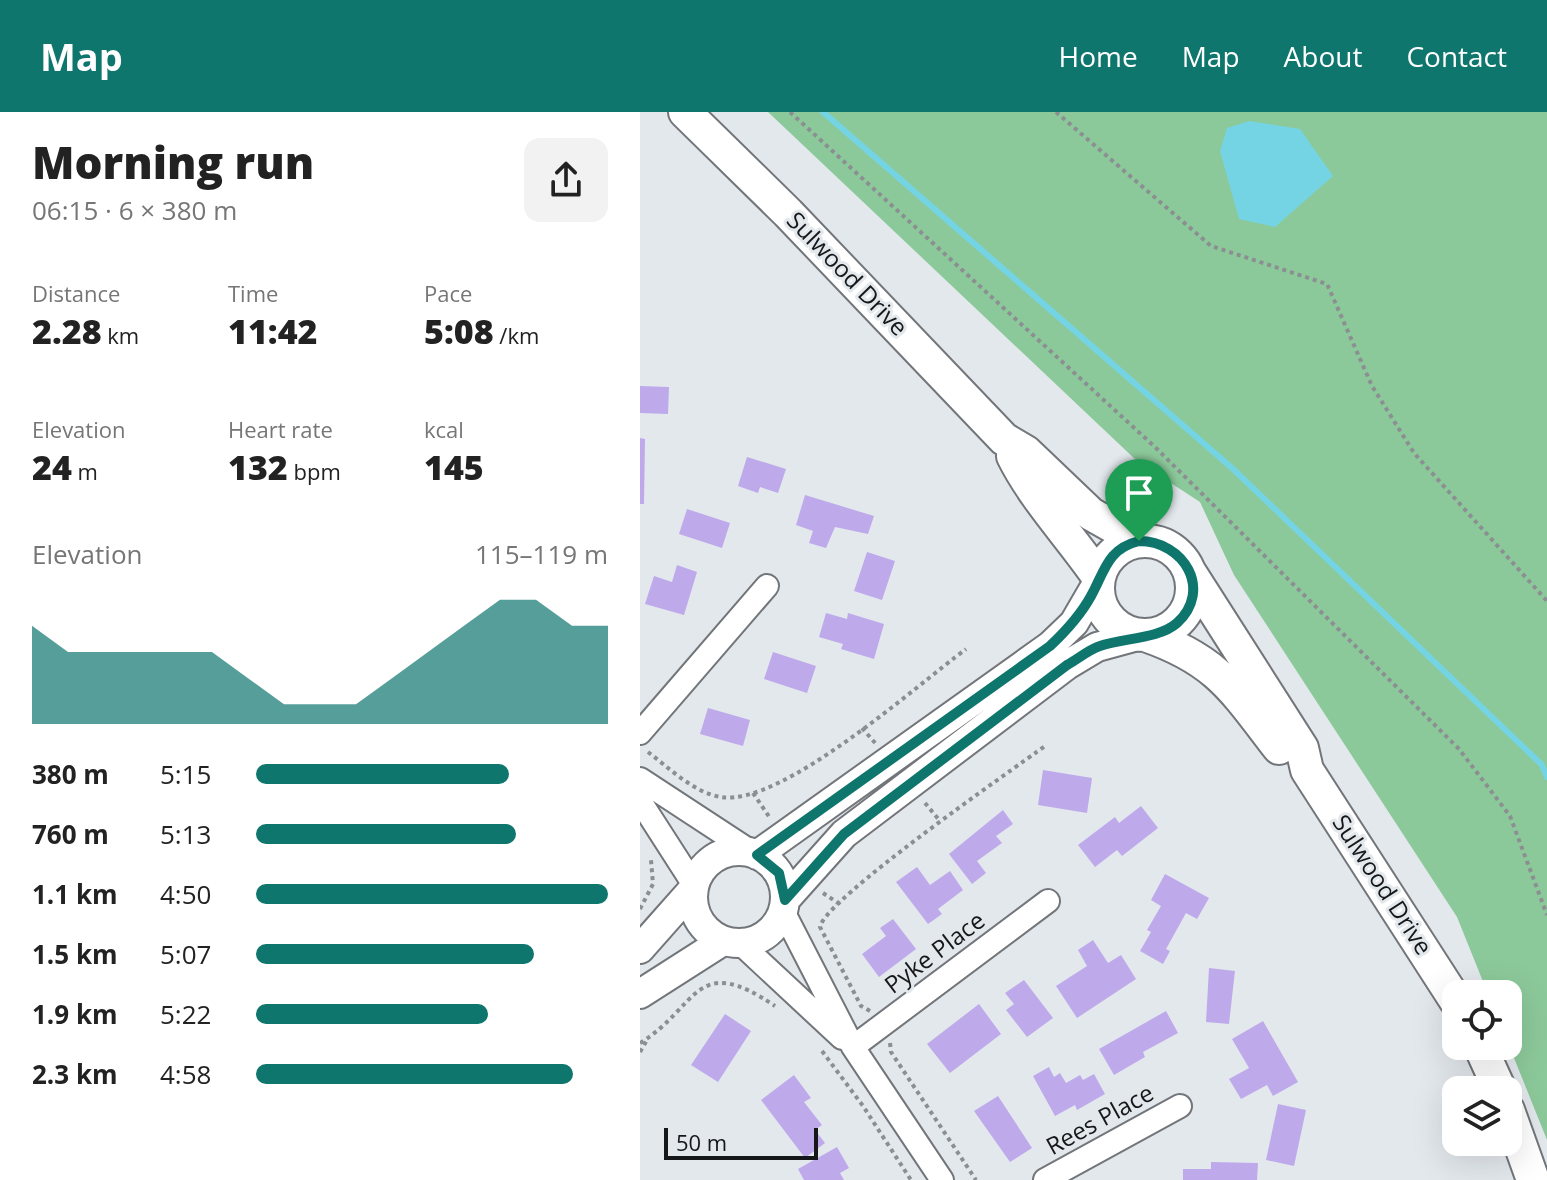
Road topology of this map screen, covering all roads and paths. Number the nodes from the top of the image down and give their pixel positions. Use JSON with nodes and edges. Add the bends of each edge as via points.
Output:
{"nodes":[{"id":1,"x":685,"y":112,"type":"edge"},
{"id":2,"x":790,"y":112,"type":"edge"},
{"id":3,"x":1056,"y":112,"type":"edge"},
{"id":4,"x":1004,"y":439,"type":"junction"},
{"id":5,"x":1139,"y":541,"type":"junction"},
{"id":6,"x":1189,"y":571,"type":"junction"},
{"id":7,"x":1099,"y":579,"type":"junction"},
{"id":8,"x":767,"y":586,"type":"dead end"},
{"id":9,"x":1547,"y":601,"type":"edge"},
{"id":10,"x":1143,"y":635,"type":"junction"},
{"id":11,"x":966,"y":649,"type":"dead end"},
{"id":12,"x":643,"y":742,"type":"edge"},
{"id":13,"x":1045,"y":746,"type":"dead end"},
{"id":14,"x":1307,"y":770,"type":"junction"},
{"id":15,"x":640,"y":779,"type":"edge"},
{"id":16,"x":640,"y":801,"type":"edge"},
{"id":17,"x":646,"y":852,"type":"dead end"},
{"id":18,"x":755,"y":854,"type":"junction"},
{"id":19,"x":694,"y":886,"type":"junction"},
{"id":20,"x":820,"y":891,"type":"dead end"},
{"id":21,"x":1048,"y":901,"type":"dead end"},
{"id":22,"x":838,"y":903,"type":"junction"},
{"id":23,"x":784,"y":906,"type":"junction"},
{"id":24,"x":640,"y":909,"type":"edge"},
{"id":25,"x":1547,"y":915,"type":"edge"},
{"id":26,"x":732,"y":942,"type":"junction"},
{"id":27,"x":640,"y":949,"type":"edge"},
{"id":28,"x":1442,"y":980,"type":"edge"},
{"id":29,"x":754,"y":982,"type":"dead end"},
{"id":30,"x":748,"y":990,"type":"junction"},
{"id":31,"x":640,"y":994,"type":"edge"},
{"id":32,"x":782,"y":1011,"type":"dead end"},
{"id":33,"x":878,"y":1015,"type":"dead end"},
{"id":34,"x":889,"y":1034,"type":"dead end"},
{"id":35,"x":648,"y":1038,"type":"junction"},
{"id":36,"x":640,"y":1043,"type":"edge"},
{"id":37,"x":814,"y":1043,"type":"dead end"},
{"id":38,"x":853,"y":1047,"type":"junction"},
{"id":39,"x":640,"y":1052,"type":"edge"},
{"id":40,"x":1180,"y":1106,"type":"dead end"},
{"id":41,"x":1522,"y":1149,"type":"edge"},
{"id":42,"x":911,"y":1180,"type":"edge"},
{"id":43,"x":942,"y":1180,"type":"edge"},
{"id":44,"x":976,"y":1180,"type":"edge"},
{"id":45,"x":1045,"y":1180,"type":"edge"},
{"id":46,"x":1533,"y":1180,"type":"edge"}],
"edges":[{"from":1,"to":4,"type":"main road","name":"Sulwood Drive"},
{"from":2,"to":25,"type":"path","via":[[1155,447],[1459,749],[1510,816]]},
{"from":3,"to":9,"type":"path","via":[[1211,246],[1327,284],[1372,386],[1414,453]]},
{"from":4,"to":5,"type":"main road","name":"Sulwood Drive","via":[[1026,452],[1091,514]]},
{"from":4,"to":7,"type":"main road","name":"Sulwood Drive","via":[[1026,481]]},
{"from":5,"to":6,"type":"main road","via":[[1164,545]]},
{"from":5,"to":7,"type":"main road","via":[[1118,550]]},
{"from":6,"to":10,"type":"main road","via":[[1192,594],[1184,615],[1167,630]]},
{"from":6,"to":14,"type":"main road","name":"Sulwood Drive","via":[[1302,748]]},
{"from":7,"to":10,"type":"main road","via":[[1105,612],[1120,628]]},
{"from":7,"to":18,"type":"street","via":[[1074,623],[1050,646]]},
{"from":8,"to":12,"type":"street"},
{"from":10,"to":14,"type":"main road","name":"Sulwood Drive","via":[[1180,647],[1216,670],[1283,752]]},
{"from":10,"to":23,"type":"street","via":[[1097,647],[1067,665],[844,834]]},
{"from":11,"to":12,"type":"path","via":[[804,770],[768,789],[721,797],[700,789]]},
{"from":13,"to":22,"type":"path"},
{"from":14,"to":28,"type":"main road","name":"Sulwood Drive"},
{"from":15,"to":18,"type":"street"},
{"from":16,"to":19,"type":"street"},
{"from":17,"to":24,"type":"path","via":[[653,884]]},
{"from":18,"to":19,"type":"street","via":[[723,854],[710,861]]},
{"from":18,"to":23,"type":"street","via":[[779,873]]},
{"from":19,"to":26,"type":"street","via":[[702,925]]},
{"from":19,"to":27,"type":"street"},
{"from":20,"to":22,"type":"path"},
{"from":21,"to":38,"type":"street","name":"Pyke Place"},
{"from":22,"to":33,"type":"path","via":[[820,927],[861,1006]]},
{"from":23,"to":26,"type":"street","via":[[767,934]]},
{"from":23,"to":38,"type":"street"},
{"from":26,"to":31,"type":"street"},
{"from":26,"to":38,"type":"street"},
{"from":29,"to":30,"type":"path"},
{"from":30,"to":32,"type":"path"},
{"from":30,"to":35,"type":"path","via":[[719,981],[703,985]]},
{"from":34,"to":44,"type":"path","via":[[891,1052]]},
{"from":35,"to":36,"type":"path"},
{"from":35,"to":39,"type":"path"},
{"from":37,"to":42,"type":"path"},
{"from":38,"to":43,"type":"street"},
{"from":40,"to":45,"type":"street","name":"Rees Place"},
{"from":41,"to":46,"type":"main road"}]}
